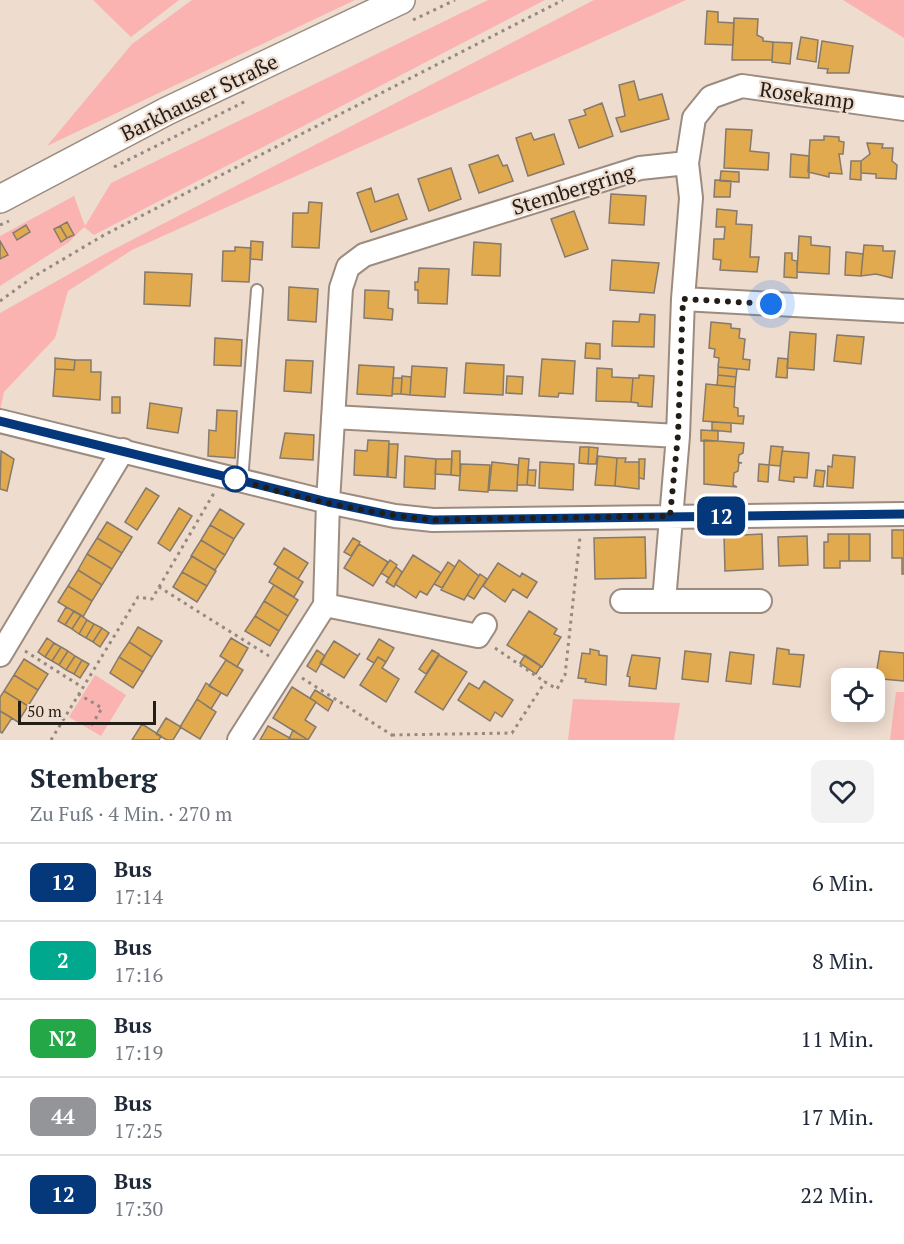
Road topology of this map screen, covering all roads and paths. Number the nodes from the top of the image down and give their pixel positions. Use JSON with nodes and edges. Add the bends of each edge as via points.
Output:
{"nodes":[{"id":1,"x":454,"y":0,"type":"edge"},
{"id":2,"x":563,"y":0,"type":"edge"},
{"id":3,"x":401,"y":13,"type":"edge"},
{"id":4,"x":257,"y":95,"type":"dead end"},
{"id":5,"x":904,"y":109,"type":"edge"},
{"id":6,"x":687,"y":163,"type":"junction"},
{"id":7,"x":107,"y":170,"type":"dead end"},
{"id":8,"x":9,"y":207,"type":"edge"},
{"id":9,"x":0,"y":225,"type":"edge"},
{"id":10,"x":257,"y":290,"type":"dead end"},
{"id":11,"x":683,"y":299,"type":"junction"},
{"id":12,"x":0,"y":301,"type":"edge"},
{"id":13,"x":904,"y":312,"type":"edge"},
{"id":14,"x":333,"y":417,"type":"junction"},
{"id":15,"x":0,"y":421,"type":"edge"},
{"id":16,"x":678,"y":435,"type":"junction"},
{"id":17,"x":123,"y":450,"type":"junction"},
{"id":18,"x":232,"y":479,"type":"junction"},
{"id":19,"x":328,"y":502,"type":"junction"},
{"id":20,"x":904,"y":514,"type":"edge"},
{"id":21,"x":583,"y":516,"type":"junction"},
{"id":22,"x":670,"y":516,"type":"junction"},
{"id":23,"x":159,"y":587,"type":"junction"},
{"id":24,"x":622,"y":601,"type":"dead end"},
{"id":25,"x":664,"y":601,"type":"junction"},
{"id":26,"x":760,"y":601,"type":"dead end"},
{"id":27,"x":325,"y":605,"type":"junction"},
{"id":28,"x":482,"y":631,"type":"joint"},
{"id":29,"x":4,"y":648,"type":"edge"},
{"id":30,"x":287,"y":668,"type":"junction"},
{"id":31,"x":545,"y":682,"type":"junction"},
{"id":32,"x":82,"y":687,"type":"junction"},
{"id":33,"x":78,"y":693,"type":"junction"},
{"id":34,"x":91,"y":726,"type":"dead end"},
{"id":35,"x":392,"y":735,"type":"junction"},
{"id":36,"x":51,"y":740,"type":"edge"},
{"id":37,"x":239,"y":740,"type":"edge"},
{"id":38,"x":394,"y":740,"type":"edge"}],
"edges":[{"from":1,"to":3,"type":"path"},
{"from":2,"to":12,"type":"path","via":[[104,235]]},
{"from":3,"to":8,"type":"street","name":"Barkhauser Straße","via":[[167,111]]},
{"from":4,"to":7,"type":"path"},
{"from":5,"to":6,"type":"street","name":"Rosekamp","via":[[742,86],[711,97],[694,118]]},
{"from":6,"to":11,"type":"street","via":[[691,198]]},
{"from":6,"to":14,"type":"street","name":"Stembergring","via":[[640,168],[364,255],[348,267],[341,288]]},
{"from":8,"to":9,"type":"path"},
{"from":10,"to":18,"type":"lane"},
{"from":11,"to":13,"type":"street"},
{"from":11,"to":16,"type":"street"},
{"from":14,"to":16,"type":"street"},
{"from":14,"to":19,"type":"street","name":"Stembergring"},
{"from":15,"to":17,"type":"street"},
{"from":16,"to":22,"type":"street"},
{"from":17,"to":18,"type":"street"},
{"from":17,"to":29,"type":"street"},
{"from":18,"to":19,"type":"street"},
{"from":18,"to":23,"type":"path"},
{"from":19,"to":21,"type":"street","via":[[433,520]]},
{"from":19,"to":27,"type":"street","name":"Stembergring"},
{"from":20,"to":22,"type":"street"},
{"from":21,"to":22,"type":"street"},
{"from":21,"to":31,"type":"path","via":[[565,675],[557,689]]},
{"from":22,"to":25,"type":"street"},
{"from":23,"to":30,"type":"path"},
{"from":23,"to":32,"type":"path","via":[[152,599],[138,597]]},
{"from":24,"to":25,"type":"street"},
{"from":25,"to":26,"type":"street"},
{"from":27,"to":28,"type":"street"},
{"from":27,"to":30,"type":"street"},
{"from":28,"to":31,"type":"path"},
{"from":29,"to":32,"type":"path"},
{"from":30,"to":35,"type":"path"},
{"from":30,"to":37,"type":"street"},
{"from":31,"to":35,"type":"path","via":[[512,733]]},
{"from":32,"to":33,"type":"path"},
{"from":33,"to":34,"type":"path","via":[[102,708]]},
{"from":33,"to":36,"type":"path"},
{"from":35,"to":38,"type":"path"}]}
